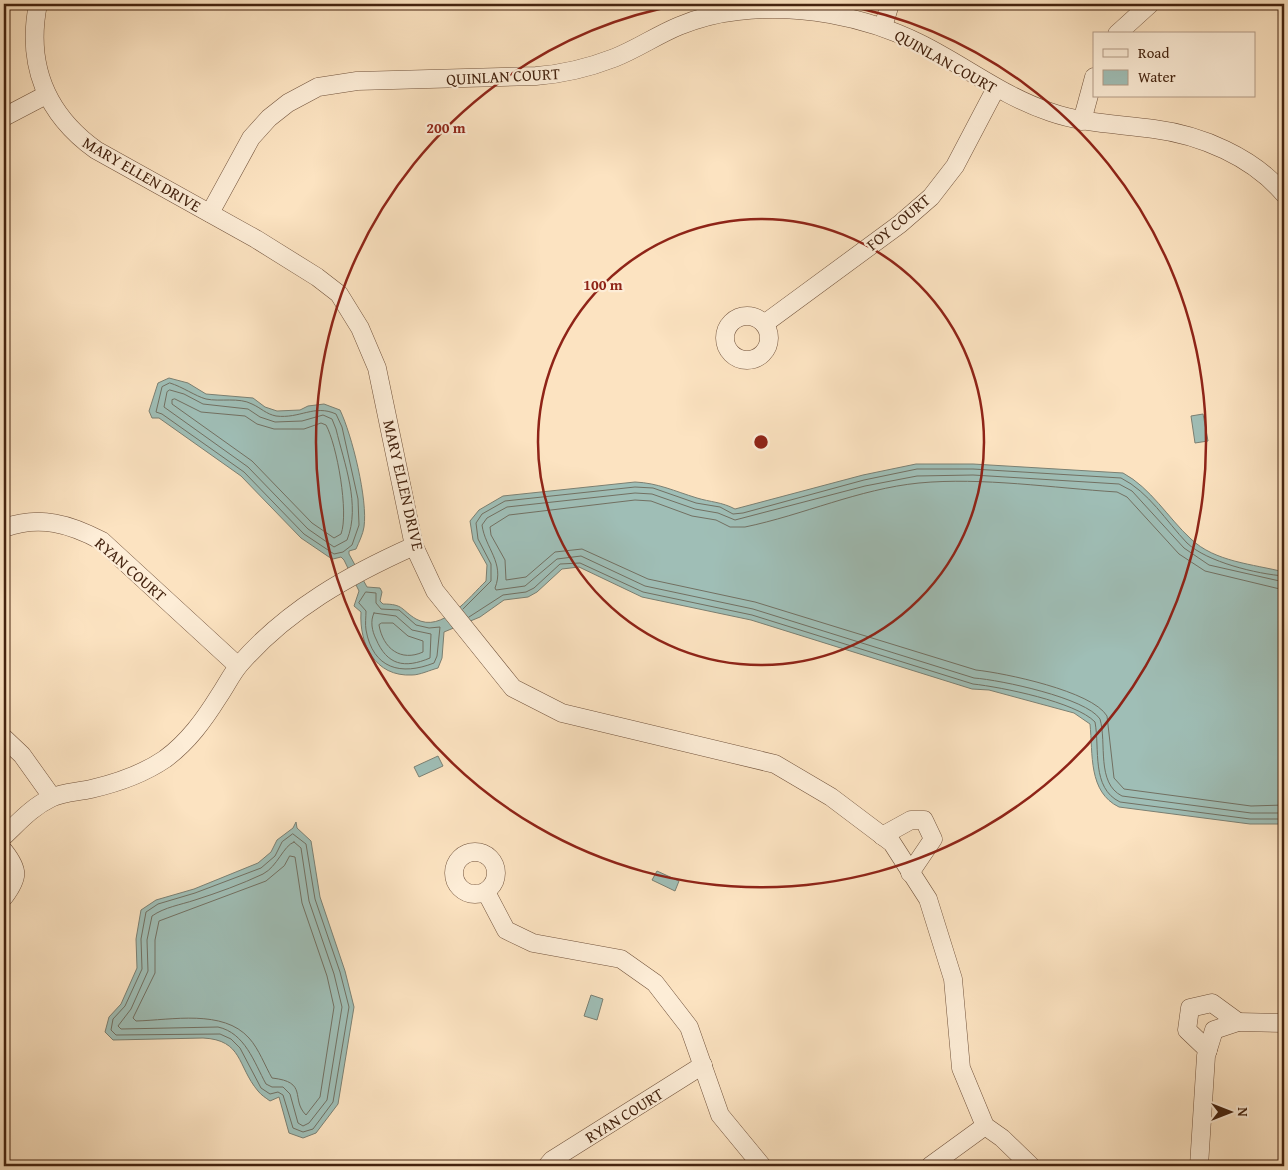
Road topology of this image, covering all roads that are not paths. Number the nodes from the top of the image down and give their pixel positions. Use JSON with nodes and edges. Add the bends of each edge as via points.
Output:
{"nodes":[{"id":1,"x":38,"y":4,"type":"edge"},
{"id":2,"x":890,"y":4,"type":"edge"},
{"id":3,"x":1150,"y":4,"type":"edge"},
{"id":4,"x":882,"y":27,"type":"junction"},
{"id":5,"x":1119,"y":32,"type":"edge"},
{"id":6,"x":1093,"y":82,"type":"edge"},
{"id":7,"x":996,"y":88,"type":"junction"},
{"id":8,"x":46,"y":94,"type":"junction"},
{"id":9,"x":4,"y":117,"type":"edge"},
{"id":10,"x":1082,"y":121,"type":"junction"},
{"id":11,"x":1284,"y":194,"type":"edge"},
{"id":12,"x":210,"y":212,"type":"junction"},
{"id":13,"x":764,"y":324,"type":"dead end"},
{"id":14,"x":4,"y":528,"type":"edge"},
{"id":15,"x":414,"y":546,"type":"junction"},
{"id":16,"x":238,"y":666,"type":"junction"},
{"id":17,"x":4,"y":738,"type":"edge"},
{"id":18,"x":52,"y":797,"type":"junction"},
{"id":19,"x":4,"y":836,"type":"edge"},
{"id":20,"x":882,"y":836,"type":"junction"},
{"id":21,"x":4,"y":851,"type":"edge"},
{"id":22,"x":910,"y":873,"type":"junction"},
{"id":23,"x":486,"y":892,"type":"dead end"},
{"id":24,"x":4,"y":897,"type":"edge"},
{"id":25,"x":1238,"y":1022,"type":"junction"},
{"id":26,"x":1284,"y":1023,"type":"edge"},
{"id":27,"x":1208,"y":1050,"type":"junction"},
{"id":28,"x":703,"y":1065,"type":"junction"},
{"id":29,"x":985,"y":1126,"type":"junction"},
{"id":30,"x":547,"y":1166,"type":"edge"},
{"id":31,"x":762,"y":1166,"type":"edge"},
{"id":32,"x":930,"y":1166,"type":"edge"},
{"id":33,"x":1031,"y":1166,"type":"edge"},
{"id":34,"x":1199,"y":1166,"type":"edge"}],
"edges":[{"from":1,"to":8,"type":"street","name":"MARY ELLEN DRIVE","via":[[34,43]]},
{"from":2,"to":4,"type":"street"},
{"from":3,"to":5,"type":"street"},
{"from":4,"to":7,"type":"street","name":"QUINLAN COURT","via":[[919,43]]},
{"from":4,"to":12,"type":"street","name":"QUINLAN COURT","via":[[817,13],[738,11],[679,26],[615,58],[563,74],[357,81],[318,87],[288,103],[251,138]]},
{"from":6,"to":10,"type":"street"},
{"from":7,"to":10,"type":"street","name":"QUINLAN COURT","via":[[1052,113]]},
{"from":7,"to":13,"type":"street","name":"FOY COURT","via":[[956,166],[930,196],[900,224]]},
{"from":8,"to":9,"type":"street"},
{"from":8,"to":12,"type":"street","name":"MARY ELLEN DRIVE","via":[[60,119],[76,136]]},
{"from":10,"to":11,"type":"street","name":"QUINLAN COURT","via":[[1196,137],[1246,162],[1273,181]]},
{"from":12,"to":15,"type":"street","name":"MARY ELLEN DRIVE","via":[[317,277],[339,294],[360,328],[377,368]]},
{"from":14,"to":16,"type":"street","name":"RYAN COURT","via":[[32,521],[53,522],[76,528],[102,541]]},
{"from":15,"to":16,"type":"street","via":[[333,586],[301,608]]},
{"from":15,"to":20,"type":"street","name":"MARY ELLEN DRIVE","via":[[435,591],[513,688],[562,714],[774,764],[831,797]]},
{"from":16,"to":18,"type":"street","via":[[208,714],[188,739],[165,758],[115,783]]},
{"from":17,"to":18,"type":"street","via":[[22,755]]},
{"from":18,"to":19,"type":"street","via":[[32,810]]},
{"from":20,"to":22,"type":"street","name":"MARY ELLEN DRIVE","via":[[892,843]]},
{"from":20,"to":22,"type":"street","via":[[912,820],[924,820],[934,839]]},
{"from":21,"to":24,"type":"street","via":[[16,872],[15,880]]},
{"from":22,"to":29,"type":"street","name":"MARY ELLEN DRIVE","via":[[928,899],[952,979],[961,1068]]},
{"from":23,"to":28,"type":"street","via":[[506,930],[533,943],[621,959],[655,983],[689,1027]]},
{"from":25,"to":26,"type":"street"},
{"from":25,"to":27,"type":"street","via":[[1214,1030]]},
{"from":25,"to":27,"type":"street","via":[[1212,1003],[1190,1008],[1186,1030]]},
{"from":27,"to":34,"type":"street"},
{"from":28,"to":30,"type":"street","name":"RYAN COURT"},
{"from":28,"to":31,"type":"street","via":[[720,1115]]},
{"from":29,"to":32,"type":"street"},
{"from":29,"to":33,"type":"street"}]}
